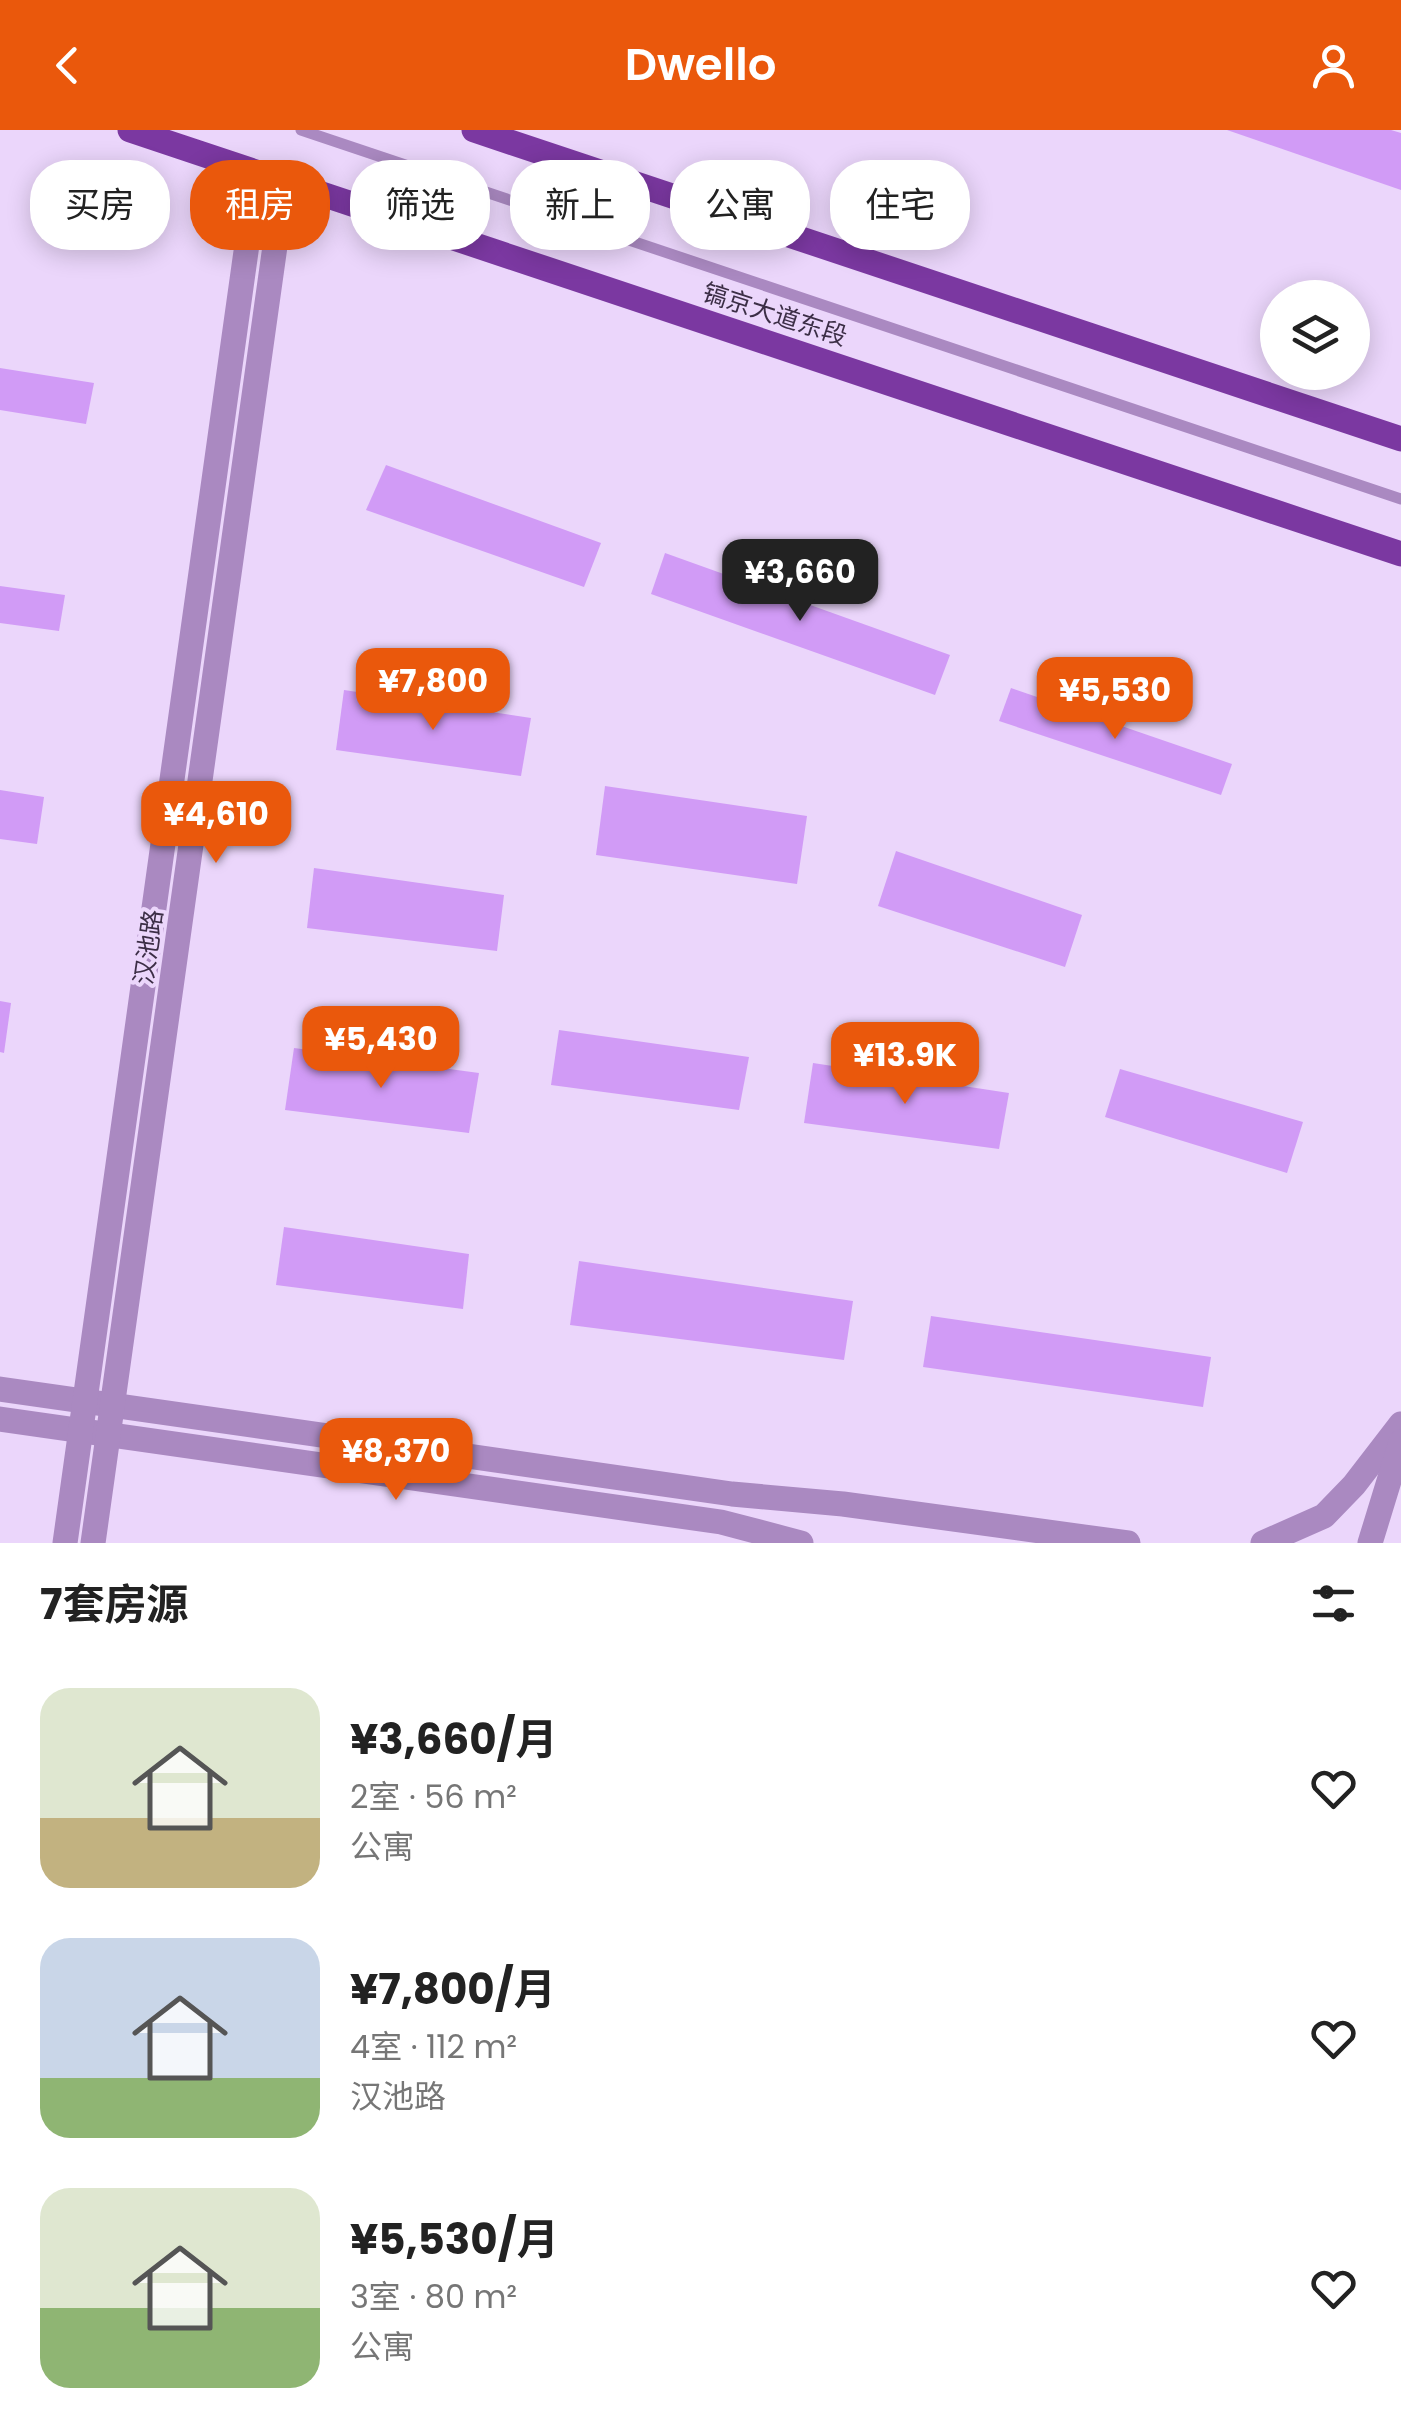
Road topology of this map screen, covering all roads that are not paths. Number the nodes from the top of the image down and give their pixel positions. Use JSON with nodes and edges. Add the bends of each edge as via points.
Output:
{"nodes":[{"id":1,"x":130,"y":130,"type":"edge"},
{"id":2,"x":301,"y":130,"type":"edge"},
{"id":3,"x":474,"y":130,"type":"edge"},
{"id":4,"x":219,"y":160,"type":"edge"},
{"id":5,"x":330,"y":197,"type":"edge"},
{"id":6,"x":247,"y":250,"type":"edge"},
{"id":7,"x":274,"y":250,"type":"edge"},
{"id":8,"x":1401,"y":439,"type":"edge"},
{"id":9,"x":1401,"y":499,"type":"edge"},
{"id":10,"x":1401,"y":554,"type":"edge"},
{"id":11,"x":0,"y":1389,"type":"edge"},
{"id":12,"x":84,"y":1401,"type":"junction"},
{"id":13,"x":112,"y":1405,"type":"junction"},
{"id":14,"x":0,"y":1419,"type":"edge"},
{"id":15,"x":1401,"y":1424,"type":"edge"},
{"id":16,"x":80,"y":1430,"type":"junction"},
{"id":17,"x":108,"y":1433,"type":"junction"},
{"id":18,"x":1401,"y":1442,"type":"edge"},
{"id":19,"x":65,"y":1543,"type":"edge"},
{"id":20,"x":93,"y":1543,"type":"edge"},
{"id":21,"x":800,"y":1543,"type":"edge"},
{"id":22,"x":1128,"y":1543,"type":"edge"},
{"id":23,"x":1264,"y":1543,"type":"edge"},
{"id":24,"x":1370,"y":1543,"type":"edge"}],
"edges":[{"from":1,"to":4,"type":"main road","name":"镐京大道东段"},
{"from":2,"to":9,"type":"lane"},
{"from":3,"to":8,"type":"main road"},
{"from":5,"to":10,"type":"main road","name":"镐京大道东段"},
{"from":6,"to":12,"type":"street","name":"汉池路"},
{"from":7,"to":13,"type":"street","name":"汉池路"},
{"from":11,"to":12,"type":"street"},
{"from":12,"to":13,"type":"street"},
{"from":12,"to":16,"type":"street","name":"汉池路"},
{"from":13,"to":17,"type":"street","name":"汉池路"},
{"from":13,"to":22,"type":"street"},
{"from":14,"to":16,"type":"street"},
{"from":15,"to":23,"type":"street","via":[[1324,1516]]},
{"from":16,"to":17,"type":"street"},
{"from":16,"to":19,"type":"street","name":"汉池路"},
{"from":17,"to":20,"type":"street","name":"汉池路"},
{"from":17,"to":21,"type":"street","via":[[721,1522]]},
{"from":18,"to":24,"type":"street"}]}
